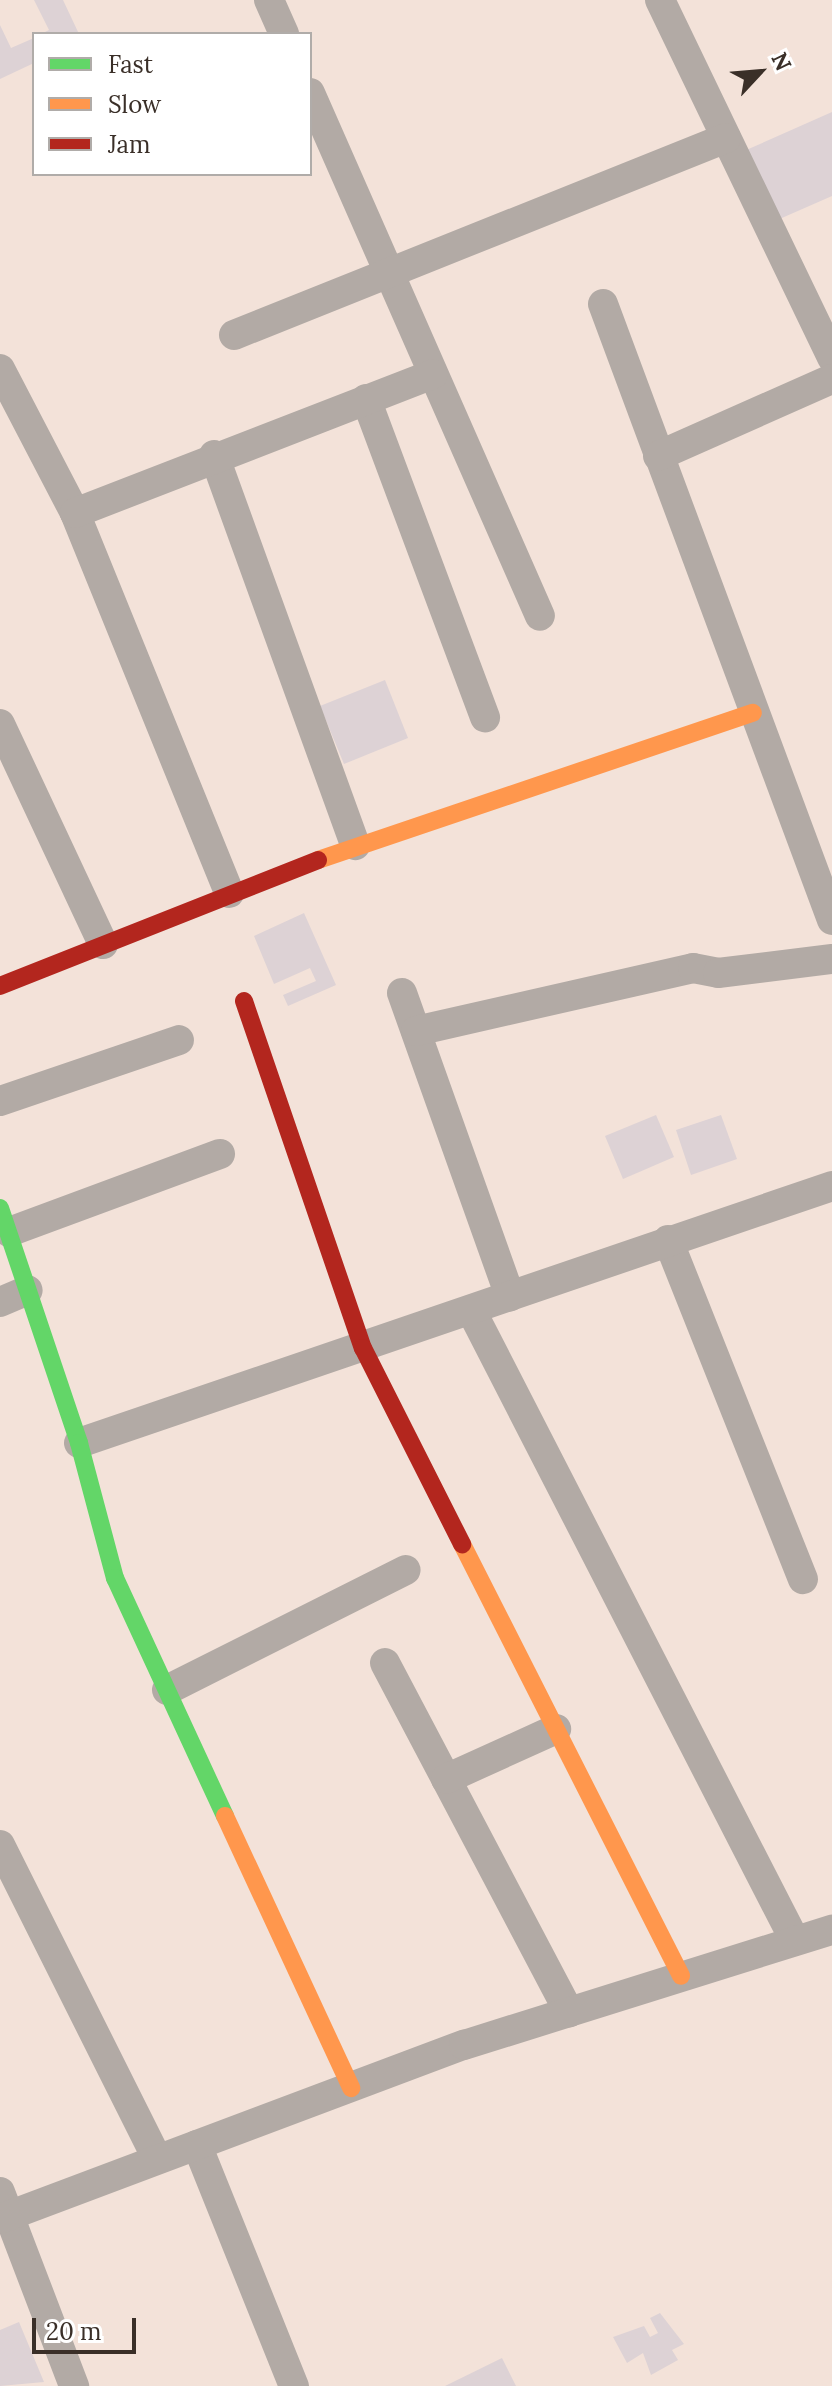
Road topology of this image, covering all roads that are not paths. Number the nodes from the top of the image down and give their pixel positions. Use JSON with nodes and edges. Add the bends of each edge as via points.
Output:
{"nodes":[{"id":1,"x":269,"y":0,"type":"edge"},
{"id":2,"x":660,"y":0,"type":"edge"},
{"id":3,"x":283,"y":32,"type":"edge"},
{"id":4,"x":312,"y":98,"type":"edge"},
{"id":5,"x":726,"y":138,"type":"junction"},
{"id":6,"x":388,"y":270,"type":"junction"},
{"id":7,"x":603,"y":304,"type":"dead end"},
{"id":8,"x":234,"y":335,"type":"dead end"},
{"id":9,"x":832,"y":358,"type":"edge"},
{"id":10,"x":0,"y":369,"type":"edge"},
{"id":11,"x":433,"y":374,"type":"junction"},
{"id":12,"x":832,"y":379,"type":"edge"},
{"id":13,"x":366,"y":399,"type":"junction"},
{"id":14,"x":214,"y":455,"type":"junction"},
{"id":15,"x":658,"y":456,"type":"junction"},
{"id":16,"x":75,"y":513,"type":"junction"},
{"id":17,"x":540,"y":616,"type":"dead end"},
{"id":18,"x":753,"y":713,"type":"junction"},
{"id":19,"x":485,"y":718,"type":"dead end"},
{"id":20,"x":0,"y":724,"type":"edge"},
{"id":21,"x":355,"y":845,"type":"junction"},
{"id":22,"x":229,"y":893,"type":"junction"},
{"id":23,"x":832,"y":920,"type":"edge"},
{"id":24,"x":103,"y":944,"type":"junction"},
{"id":25,"x":832,"y":959,"type":"edge"},
{"id":26,"x":0,"y":986,"type":"edge"},
{"id":27,"x":402,"y":993,"type":"dead end"},
{"id":28,"x":244,"y":1001,"type":"dead end"},
{"id":29,"x":416,"y":1031,"type":"junction"},
{"id":30,"x":179,"y":1040,"type":"dead end"},
{"id":31,"x":0,"y":1101,"type":"edge"},
{"id":32,"x":220,"y":1154,"type":"dead end"},
{"id":33,"x":832,"y":1186,"type":"edge"},
{"id":34,"x":4,"y":1220,"type":"edge"},
{"id":35,"x":668,"y":1240,"type":"junction"},
{"id":36,"x":28,"y":1290,"type":"junction"},
{"id":37,"x":510,"y":1296,"type":"junction"},
{"id":38,"x":0,"y":1302,"type":"edge"},
{"id":39,"x":471,"y":1310,"type":"junction"},
{"id":40,"x":363,"y":1348,"type":"junction"},
{"id":41,"x":79,"y":1443,"type":"junction"},
{"id":42,"x":406,"y":1570,"type":"dead end"},
{"id":43,"x":803,"y":1579,"type":"dead end"},
{"id":44,"x":385,"y":1663,"type":"dead end"},
{"id":45,"x":167,"y":1690,"type":"junction"},
{"id":46,"x":556,"y":1729,"type":"junction"},
{"id":47,"x":446,"y":1779,"type":"junction"},
{"id":48,"x":0,"y":1845,"type":"edge"},
{"id":49,"x":832,"y":1930,"type":"edge"},
{"id":50,"x":795,"y":1941,"type":"junction"},
{"id":51,"x":681,"y":1976,"type":"junction"},
{"id":52,"x":569,"y":2012,"type":"junction"},
{"id":53,"x":351,"y":2088,"type":"junction"},
{"id":54,"x":197,"y":2145,"type":"junction"},
{"id":55,"x":157,"y":2159,"type":"junction"},
{"id":56,"x":3,"y":2209,"type":"edge"},
{"id":57,"x":74,"y":2386,"type":"edge"},
{"id":58,"x":294,"y":2386,"type":"edge"}],
"edges":[{"from":1,"to":3,"type":"street"},
{"from":2,"to":5,"type":"street"},
{"from":4,"to":6,"type":"street"},
{"from":5,"to":6,"type":"street"},
{"from":5,"to":9,"type":"street"},
{"from":6,"to":8,"type":"street"},
{"from":6,"to":11,"type":"street"},
{"from":7,"to":15,"type":"street"},
{"from":10,"to":16,"type":"street"},
{"from":11,"to":13,"type":"street"},
{"from":11,"to":17,"type":"street"},
{"from":12,"to":15,"type":"street"},
{"from":13,"to":14,"type":"street"},
{"from":13,"to":19,"type":"street"},
{"from":14,"to":16,"type":"street"},
{"from":14,"to":21,"type":"street"},
{"from":15,"to":18,"type":"street"},
{"from":16,"to":22,"type":"street"},
{"from":18,"to":21,"type":"street"},
{"from":18,"to":23,"type":"street"},
{"from":20,"to":24,"type":"street"},
{"from":21,"to":22,"type":"street"},
{"from":22,"to":24,"type":"street"},
{"from":24,"to":26,"type":"street"},
{"from":25,"to":29,"type":"street","via":[[718,973],[693,968]]},
{"from":27,"to":29,"type":"street"},
{"from":28,"to":40,"type":"street"},
{"from":29,"to":37,"type":"street"},
{"from":30,"to":31,"type":"street"},
{"from":32,"to":34,"type":"street"},
{"from":33,"to":35,"type":"street"},
{"from":34,"to":36,"type":"street"},
{"from":35,"to":37,"type":"street"},
{"from":35,"to":43,"type":"street"},
{"from":36,"to":38,"type":"street"},
{"from":36,"to":41,"type":"street"},
{"from":37,"to":39,"type":"street"},
{"from":39,"to":40,"type":"street"},
{"from":39,"to":50,"type":"street"},
{"from":40,"to":41,"type":"street"},
{"from":40,"to":46,"type":"street"},
{"from":41,"to":45,"type":"street","via":[[115,1578]]},
{"from":42,"to":45,"type":"street"},
{"from":44,"to":47,"type":"street"},
{"from":45,"to":53,"type":"street"},
{"from":46,"to":47,"type":"street"},
{"from":46,"to":51,"type":"street"},
{"from":47,"to":52,"type":"street"},
{"from":48,"to":55,"type":"street"},
{"from":49,"to":50,"type":"street"},
{"from":50,"to":51,"type":"street"},
{"from":51,"to":52,"type":"street"},
{"from":52,"to":53,"type":"street"},
{"from":53,"to":54,"type":"street"},
{"from":54,"to":55,"type":"street"},
{"from":54,"to":58,"type":"street"},
{"from":55,"to":56,"type":"street"},
{"from":56,"to":57,"type":"street"}]}
